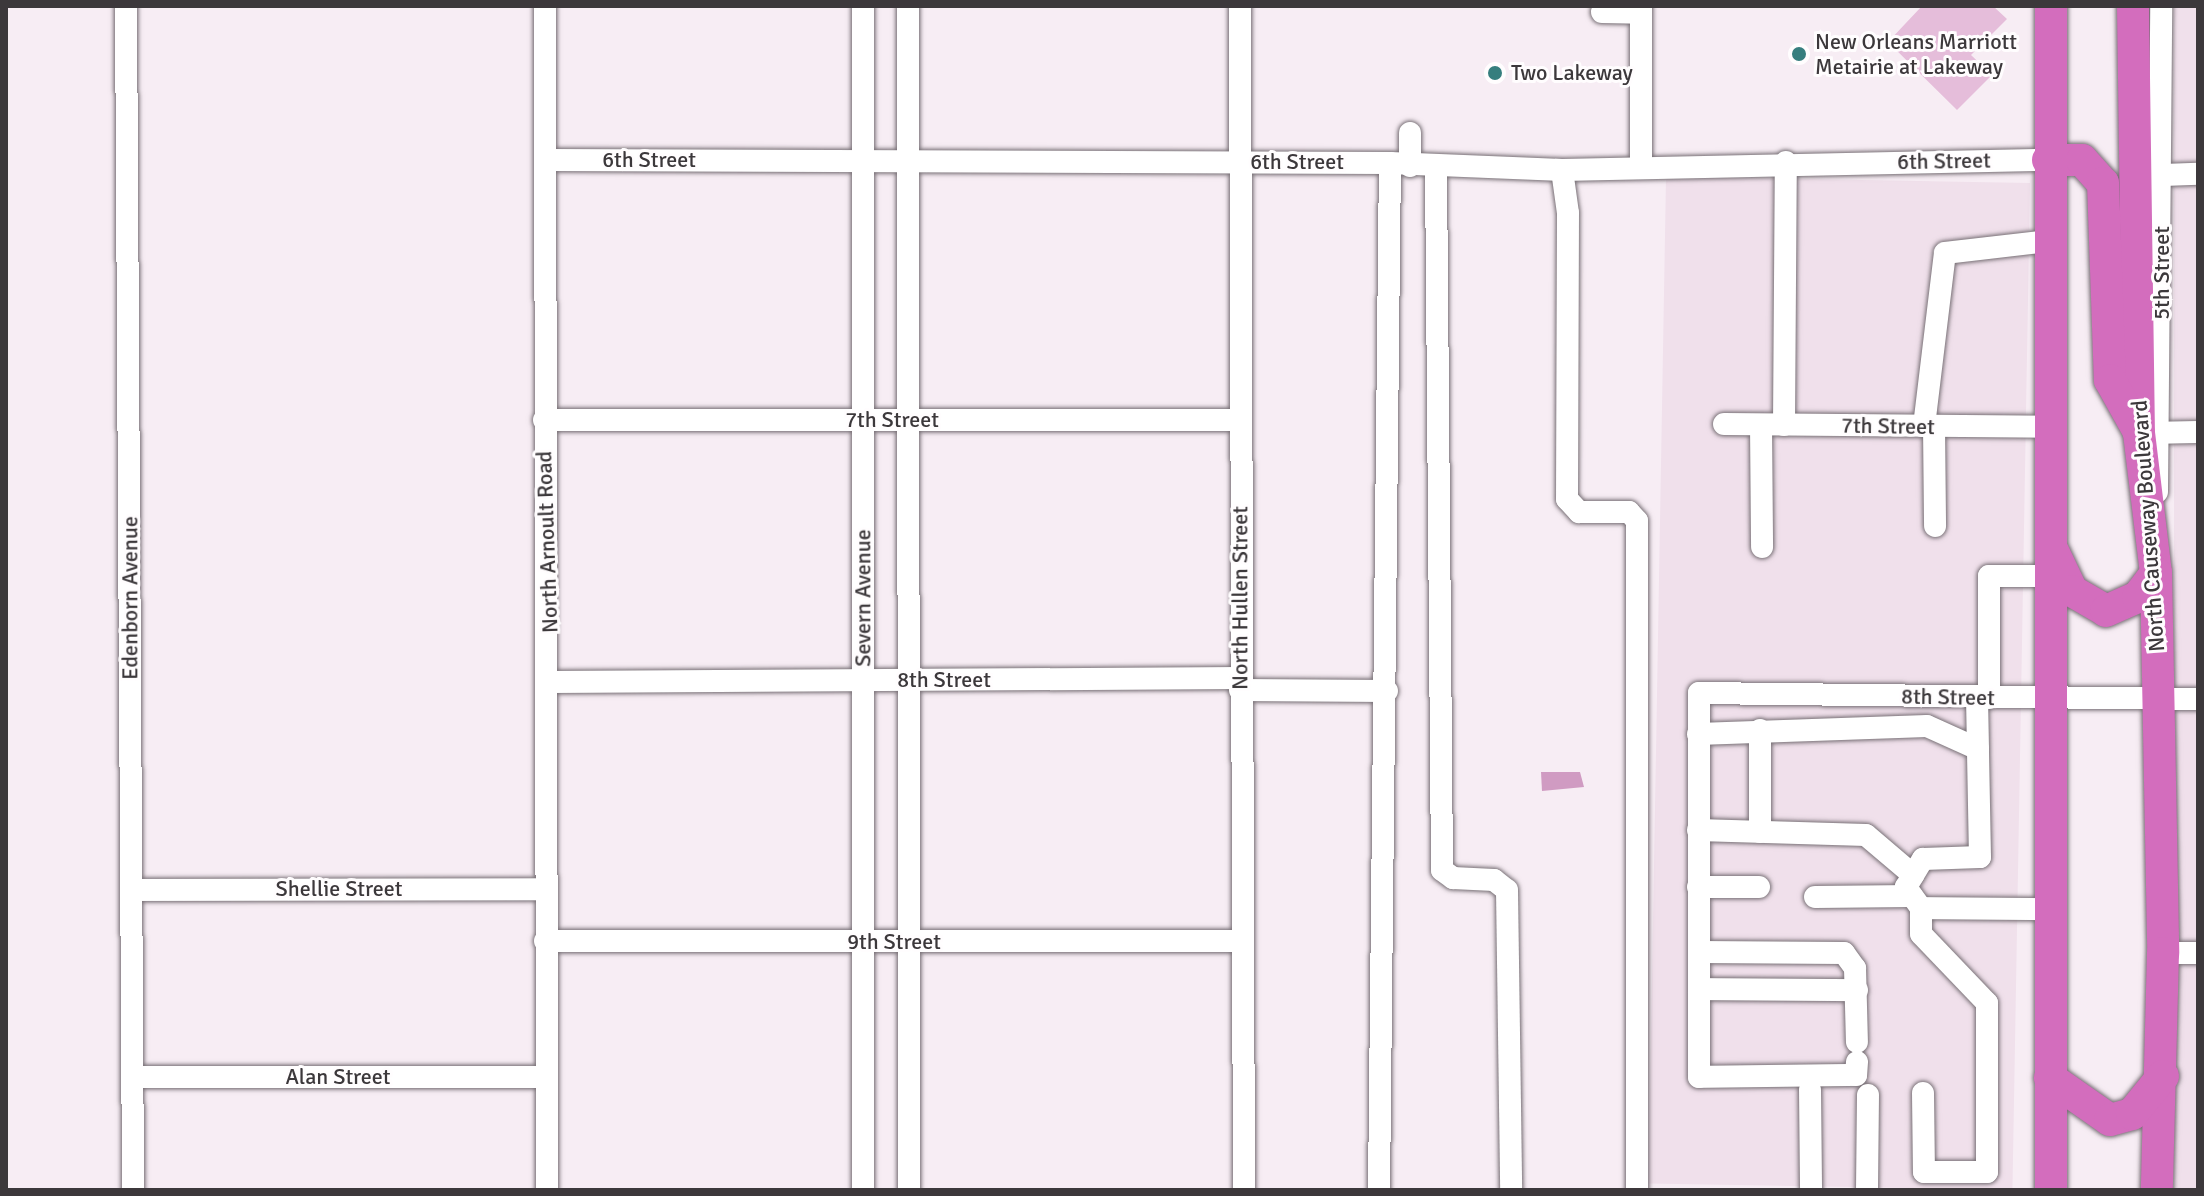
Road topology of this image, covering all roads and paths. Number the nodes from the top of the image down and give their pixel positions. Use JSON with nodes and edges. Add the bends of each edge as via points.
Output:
{"nodes":[{"id":1,"x":126,"y":6,"type":"edge"},
{"id":2,"x":545,"y":6,"type":"edge"},
{"id":3,"x":863,"y":6,"type":"edge"},
{"id":4,"x":908,"y":6,"type":"edge"},
{"id":5,"x":1240,"y":6,"type":"edge"},
{"id":6,"x":2161,"y":6,"type":"edge"},
{"id":7,"x":1641,"y":9,"type":"edge"},
{"id":8,"x":1602,"y":12,"type":"dead end"},
{"id":9,"x":2051,"y":21,"type":"edge"},
{"id":10,"x":2133,"y":21,"type":"edge"},
{"id":11,"x":1410,"y":133,"type":"dead end"},
{"id":12,"x":546,"y":160,"type":"junction"},
{"id":13,"x":2048,"y":160,"type":"junction"},
{"id":14,"x":863,"y":161,"type":"junction"},
{"id":15,"x":908,"y":161,"type":"junction"},
{"id":16,"x":1240,"y":162,"type":"junction"},
{"id":17,"x":1786,"y":162,"type":"junction"},
{"id":18,"x":1400,"y":164,"type":"junction"},
{"id":19,"x":1641,"y":165,"type":"junction"},
{"id":20,"x":1436,"y":169,"type":"junction"},
{"id":21,"x":1562,"y":170,"type":"junction"},
{"id":22,"x":2198,"y":174,"type":"edge"},
{"id":23,"x":2163,"y":175,"type":"junction"},
{"id":24,"x":2049,"y":241,"type":"junction"},
{"id":25,"x":544,"y":420,"type":"junction"},
{"id":26,"x":863,"y":420,"type":"junction"},
{"id":27,"x":909,"y":420,"type":"junction"},
{"id":28,"x":1240,"y":420,"type":"junction"},
{"id":29,"x":1724,"y":424,"type":"dead end"},
{"id":30,"x":1772,"y":425,"type":"junction"},
{"id":31,"x":1929,"y":426,"type":"junction"},
{"id":32,"x":2052,"y":427,"type":"junction"},
{"id":33,"x":2198,"y":432,"type":"edge"},
{"id":34,"x":2150,"y":433,"type":"junction"},
{"id":35,"x":1935,"y":526,"type":"dead end"},
{"id":36,"x":1762,"y":547,"type":"dead end"},
{"id":37,"x":2050,"y":560,"type":"junction"},
{"id":38,"x":2156,"y":573,"type":"junction"},
{"id":39,"x":863,"y":680,"type":"junction"},
{"id":40,"x":908,"y":681,"type":"junction"},
{"id":41,"x":551,"y":682,"type":"junction"},
{"id":42,"x":1240,"y":684,"type":"junction"},
{"id":43,"x":1387,"y":691,"type":"junction"},
{"id":44,"x":1983,"y":698,"type":"junction"},
{"id":45,"x":2050,"y":699,"type":"junction"},
{"id":46,"x":2198,"y":699,"type":"edge"},
{"id":47,"x":2159,"y":700,"type":"junction"},
{"id":48,"x":1760,"y":730,"type":"junction"},
{"id":49,"x":1698,"y":734,"type":"junction"},
{"id":50,"x":1978,"y":749,"type":"junction"},
{"id":51,"x":1698,"y":830,"type":"junction"},
{"id":52,"x":1760,"y":832,"type":"junction"},
{"id":53,"x":1698,"y":887,"type":"junction"},
{"id":54,"x":1759,"y":887,"type":"dead end"},
{"id":55,"x":546,"y":889,"type":"junction"},
{"id":56,"x":132,"y":890,"type":"junction"},
{"id":57,"x":1916,"y":893,"type":"junction"},
{"id":58,"x":1815,"y":897,"type":"dead end"},
{"id":59,"x":2048,"y":909,"type":"junction"},
{"id":60,"x":545,"y":941,"type":"junction"},
{"id":61,"x":1243,"y":941,"type":"junction"},
{"id":62,"x":863,"y":942,"type":"junction"},
{"id":63,"x":909,"y":942,"type":"junction"},
{"id":64,"x":1699,"y":952,"type":"junction"},
{"id":65,"x":2163,"y":953,"type":"junction"},
{"id":66,"x":2198,"y":953,"type":"edge"},
{"id":67,"x":1699,"y":989,"type":"junction"},
{"id":68,"x":1857,"y":990,"type":"junction"},
{"id":69,"x":2163,"y":1076,"type":"junction"},
{"id":70,"x":132,"y":1077,"type":"junction"},
{"id":71,"x":544,"y":1077,"type":"junction"},
{"id":72,"x":2050,"y":1078,"type":"junction"},
{"id":73,"x":1810,"y":1090,"type":"dead end"},
{"id":74,"x":1923,"y":1093,"type":"dead end"},
{"id":75,"x":1868,"y":1095,"type":"dead end"},
{"id":76,"x":1924,"y":1181,"type":"edge"},
{"id":77,"x":133,"y":1190,"type":"edge"},
{"id":78,"x":547,"y":1190,"type":"edge"},
{"id":79,"x":863,"y":1190,"type":"edge"},
{"id":80,"x":909,"y":1190,"type":"edge"},
{"id":81,"x":1244,"y":1190,"type":"edge"},
{"id":82,"x":1379,"y":1190,"type":"edge"},
{"id":83,"x":1511,"y":1190,"type":"edge"},
{"id":84,"x":1637,"y":1190,"type":"edge"},
{"id":85,"x":1811,"y":1190,"type":"edge"},
{"id":86,"x":1867,"y":1190,"type":"edge"},
{"id":87,"x":2051,"y":1190,"type":"edge"},
{"id":88,"x":2157,"y":1190,"type":"edge"}],
"edges":[{"from":1,"to":56,"type":"street","name":"Edenborn Avenue"},
{"from":2,"to":12,"type":"street","name":"North Arnoult Road"},
{"from":3,"to":14,"type":"street","name":"Severn Avenue"},
{"from":4,"to":15,"type":"street","name":"Severn Avenue"},
{"from":5,"to":16,"type":"street","name":"North Hullen Street"},
{"from":6,"to":23,"type":"street","name":"5th Street"},
{"from":7,"to":8,"type":"street"},
{"from":7,"to":19,"type":"street"},
{"from":9,"to":13,"type":"highway"},
{"from":10,"to":34,"type":"highway","name":"North Causeway Boulevard"},
{"from":11,"to":18,"type":"street"},
{"from":12,"to":14,"type":"street","name":"6th Street"},
{"from":12,"to":25,"type":"street","name":"North Arnoult Road"},
{"from":13,"to":17,"type":"street","name":"6th Street"},
{"from":13,"to":24,"type":"highway"},
{"from":13,"to":34,"type":"highway","via":[[2082,160],[2103,183],[2110,380]]},
{"from":14,"to":15,"type":"street","name":"6th Street"},
{"from":14,"to":26,"type":"street","name":"Severn Avenue"},
{"from":15,"to":16,"type":"street","name":"6th Street"},
{"from":15,"to":27,"type":"street","name":"Severn Avenue"},
{"from":16,"to":18,"type":"street","name":"6th Street"},
{"from":16,"to":28,"type":"street","name":"North Hullen Street"},
{"from":17,"to":19,"type":"street","name":"6th Street"},
{"from":17,"to":30,"type":"street"},
{"from":18,"to":20,"type":"street","name":"6th Street"},
{"from":18,"to":43,"type":"street"},
{"from":19,"to":21,"type":"street","name":"6th Street"},
{"from":20,"to":21,"type":"street","name":"6th Street"},
{"from":20,"to":83,"type":"street","via":[[1442,870],[1453,878],[1494,880],[1507,890]]},
{"from":21,"to":84,"type":"street","via":[[1567,499],[1579,512],[1629,512],[1637,521]]},
{"from":22,"to":23,"type":"street"},
{"from":23,"to":34,"type":"street","name":"5th Street"},
{"from":24,"to":31,"type":"street","via":[[1945,253]]},
{"from":24,"to":32,"type":"highway"},
{"from":25,"to":26,"type":"street","name":"7th Street"},
{"from":25,"to":41,"type":"street","name":"North Arnoult Road"},
{"from":26,"to":27,"type":"street","name":"7th Street"},
{"from":26,"to":39,"type":"street","name":"Severn Avenue"},
{"from":27,"to":28,"type":"street","name":"7th Street"},
{"from":27,"to":40,"type":"street","name":"Severn Avenue"},
{"from":28,"to":42,"type":"street","name":"North Hullen Street"},
{"from":29,"to":30,"type":"street","name":"7th Street"},
{"from":30,"to":31,"type":"street","name":"7th Street"},
{"from":30,"to":36,"type":"street"},
{"from":31,"to":32,"type":"street","name":"7th Street"},
{"from":31,"to":35,"type":"street"},
{"from":32,"to":37,"type":"highway"},
{"from":33,"to":34,"type":"street"},
{"from":34,"to":38,"type":"highway","name":"North Causeway Boulevard"},
{"from":37,"to":38,"type":"highway","via":[[2088,606],[2121,608]]},
{"from":37,"to":44,"type":"street","via":[[1989,576]]},
{"from":37,"to":45,"type":"highway"},
{"from":38,"to":47,"type":"highway","name":"North Causeway Boulevard"},
{"from":39,"to":40,"type":"street","name":"8th Street"},
{"from":39,"to":41,"type":"street","name":"8th Street"},
{"from":39,"to":62,"type":"street","name":"Severn Avenue"},
{"from":40,"to":42,"type":"street","name":"8th Street"},
{"from":40,"to":63,"type":"street","name":"Severn Avenue"},
{"from":41,"to":55,"type":"street","name":"North Arnoult Road"},
{"from":42,"to":43,"type":"street","name":"8th Street"},
{"from":42,"to":61,"type":"street","name":"North Hullen Street"},
{"from":43,"to":82,"type":"street"},
{"from":44,"to":45,"type":"street","name":"8th Street"},
{"from":44,"to":49,"type":"street","name":"8th Street","via":[[1699,693]]},
{"from":44,"to":50,"type":"street"},
{"from":45,"to":47,"type":"street","name":"8th Street"},
{"from":45,"to":59,"type":"highway"},
{"from":46,"to":47,"type":"street","name":"8th Street"},
{"from":47,"to":65,"type":"highway","name":"North Causeway Boulevard"},
{"from":48,"to":49,"type":"street"},
{"from":48,"to":50,"type":"street","via":[[1927,726]]},
{"from":48,"to":52,"type":"street"},
{"from":49,"to":51,"type":"street"},
{"from":50,"to":57,"type":"street","via":[[1980,857],[1923,859]]},
{"from":51,"to":52,"type":"street"},
{"from":51,"to":53,"type":"street"},
{"from":52,"to":57,"type":"street","via":[[1866,835]]},
{"from":53,"to":54,"type":"street"},
{"from":53,"to":64,"type":"street"},
{"from":55,"to":56,"type":"street","name":"Shellie Street"},
{"from":55,"to":60,"type":"street","name":"North Arnoult Road"},
{"from":56,"to":70,"type":"street","name":"Edenborn Avenue"},
{"from":57,"to":58,"type":"street"},
{"from":57,"to":59,"type":"street"},
{"from":57,"to":76,"type":"street","via":[[1921,934],[1987,1003],[1987,1172]]},
{"from":59,"to":72,"type":"highway"},
{"from":60,"to":62,"type":"street","name":"9th Street"},
{"from":60,"to":71,"type":"street","name":"North Arnoult Road"},
{"from":61,"to":63,"type":"street","name":"9th Street"},
{"from":61,"to":81,"type":"street","name":"North Hullen Street"},
{"from":62,"to":63,"type":"street","name":"9th Street"},
{"from":62,"to":79,"type":"street","name":"Severn Avenue"},
{"from":63,"to":80,"type":"street","name":"Severn Avenue"},
{"from":64,"to":67,"type":"street"},
{"from":64,"to":68,"type":"street","via":[[1844,953],[1855,968]]},
{"from":65,"to":66,"type":"street"},
{"from":65,"to":69,"type":"highway","name":"North Causeway Boulevard"},
{"from":67,"to":68,"type":"street"},
{"from":67,"to":68,"type":"street","via":[[1699,1077],[1856,1075]]},
{"from":69,"to":72,"type":"highway","via":[[2132,1114],[2110,1120]]},
{"from":69,"to":88,"type":"highway","name":"North Causeway Boulevard"},
{"from":70,"to":71,"type":"street","name":"Alan Street"},
{"from":70,"to":77,"type":"street","name":"Edenborn Avenue"},
{"from":71,"to":78,"type":"street","name":"North Arnoult Road"},
{"from":72,"to":87,"type":"highway"},
{"from":73,"to":85,"type":"street"},
{"from":74,"to":76,"type":"street"},
{"from":75,"to":86,"type":"street"}]}
